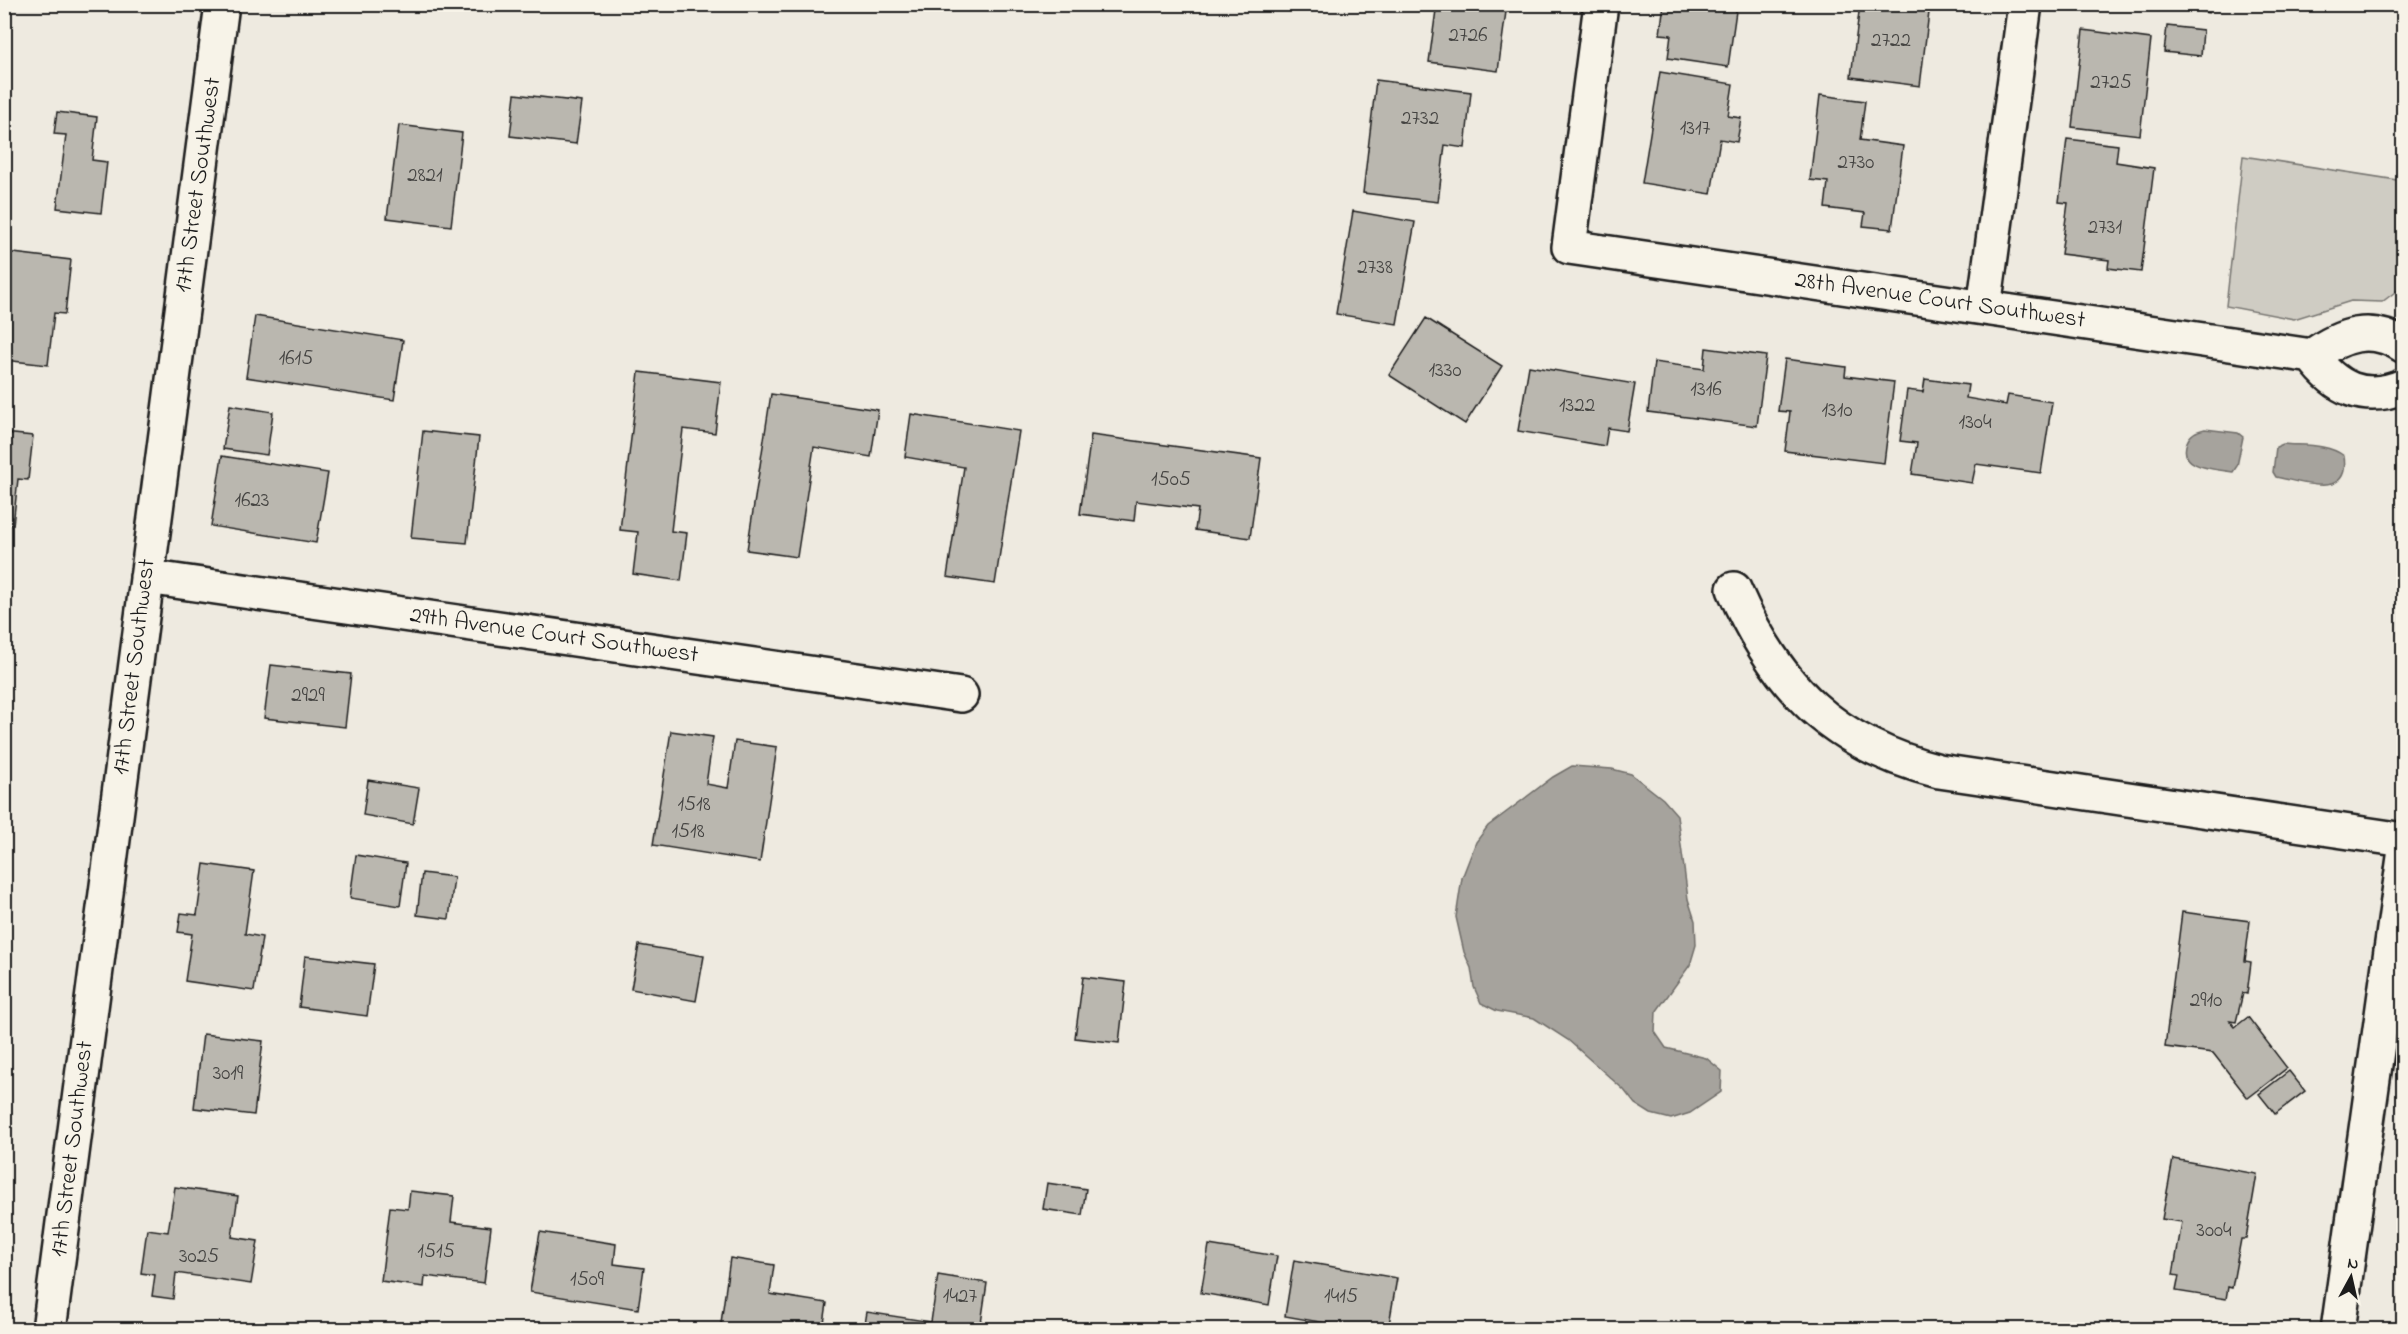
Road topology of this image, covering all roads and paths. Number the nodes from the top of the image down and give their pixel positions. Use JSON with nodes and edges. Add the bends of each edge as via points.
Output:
{"nodes":[{"id":1,"x":222,"y":4,"type":"edge"},
{"id":2,"x":1601,"y":4,"type":"edge"},
{"id":3,"x":2025,"y":4,"type":"edge"},
{"id":4,"x":1984,"y":308,"type":"junction"},
{"id":5,"x":2403,"y":346,"type":"edge"},
{"id":6,"x":2312,"y":356,"type":"junction"},
{"id":7,"x":2403,"y":386,"type":"edge"},
{"id":8,"x":147,"y":577,"type":"junction"},
{"id":9,"x":1734,"y":589,"type":"dead end"},
{"id":10,"x":961,"y":695,"type":"dead end"},
{"id":11,"x":2403,"y":840,"type":"edge"},
{"id":12,"x":2403,"y":857,"type":"edge"},
{"id":13,"x":49,"y":1329,"type":"edge"},
{"id":14,"x":2338,"y":1329,"type":"edge"}],
"edges":[{"from":1,"to":8,"type":"street","name":"17th Street Southwest"},
{"from":2,"to":4,"type":"street","name":"28th Avenue Court Southwest","via":[[1569,248]]},
{"from":3,"to":4,"type":"street"},
{"from":4,"to":6,"type":"street","name":"28th Avenue Court Southwest"},
{"from":5,"to":6,"type":"street","via":[[2373,335],[2353,334],[2332,341]]},
{"from":6,"to":7,"type":"street","via":[[2324,372],[2344,387],[2365,393],[2387,393]]},
{"from":8,"to":10,"type":"street","name":"29th Avenue Court Southwest"},
{"from":8,"to":13,"type":"street","name":"17th Street Southwest"},
{"from":9,"to":11,"type":"street","via":[[1765,649],[1805,699],[1872,749],[1905,762],[1939,771]]},
{"from":12,"to":14,"type":"street"}]}
